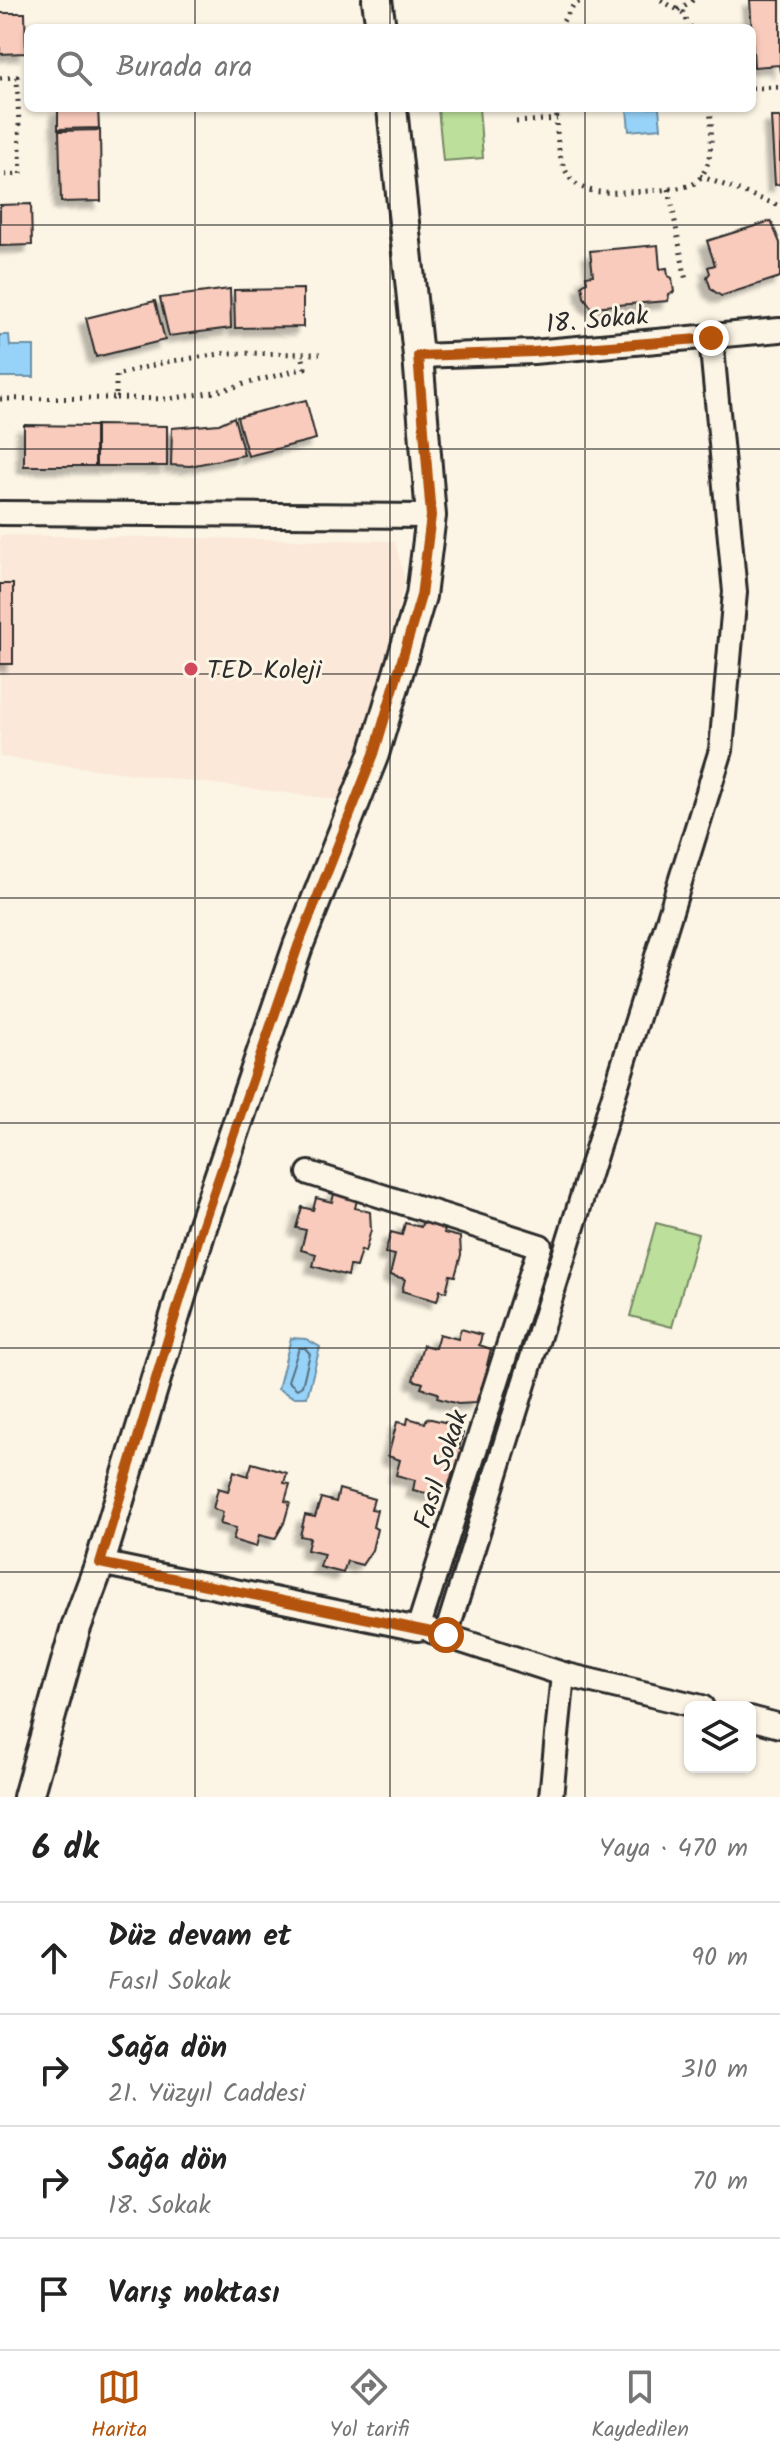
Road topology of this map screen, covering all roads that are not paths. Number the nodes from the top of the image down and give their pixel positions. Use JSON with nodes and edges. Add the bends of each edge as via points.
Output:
{"nodes":[{"id":1,"x":377,"y":0,"type":"edge"},
{"id":2,"x":380,"y":24,"type":"edge"},
{"id":3,"x":392,"y":112,"type":"edge"},
{"id":4,"x":780,"y":330,"type":"edge"},
{"id":5,"x":711,"y":338,"type":"junction"},
{"id":6,"x":418,"y":356,"type":"junction"},
{"id":7,"x":0,"y":513,"type":"edge"},
{"id":8,"x":431,"y":516,"type":"junction"},
{"id":9,"x":309,"y":1173,"type":"dead end"},
{"id":10,"x":100,"y":1563,"type":"junction"},
{"id":11,"x":418,"y":1629,"type":"junction"},
{"id":12,"x":446,"y":1635,"type":"junction"},
{"id":13,"x":563,"y":1674,"type":"junction"},
{"id":14,"x":684,"y":1703,"type":"edge"},
{"id":15,"x":756,"y":1720,"type":"edge"},
{"id":16,"x":780,"y":1726,"type":"edge"},
{"id":17,"x":28,"y":1797,"type":"edge"},
{"id":18,"x":551,"y":1797,"type":"edge"}],
"edges":[{"from":1,"to":2,"type":"street"},
{"from":3,"to":6,"type":"street"},
{"from":4,"to":5,"type":"street","name":"18. Sokak"},
{"from":5,"to":6,"type":"street","name":"18. Sokak"},
{"from":5,"to":12,"type":"street","via":[[735,592],[721,750]]},
{"from":6,"to":8,"type":"street"},
{"from":7,"to":8,"type":"street"},
{"from":8,"to":10,"type":"street","via":[[421,596],[374,754],[298,946],[202,1227]]},
{"from":9,"to":11,"type":"street","name":"Fasıl Sokak","via":[[540,1246]]},
{"from":10,"to":11,"type":"street"},
{"from":10,"to":17,"type":"street","via":[[75,1630]]},
{"from":11,"to":12,"type":"street"},
{"from":12,"to":13,"type":"street"},
{"from":13,"to":14,"type":"street"},
{"from":13,"to":18,"type":"street"},
{"from":15,"to":16,"type":"street"}]}
